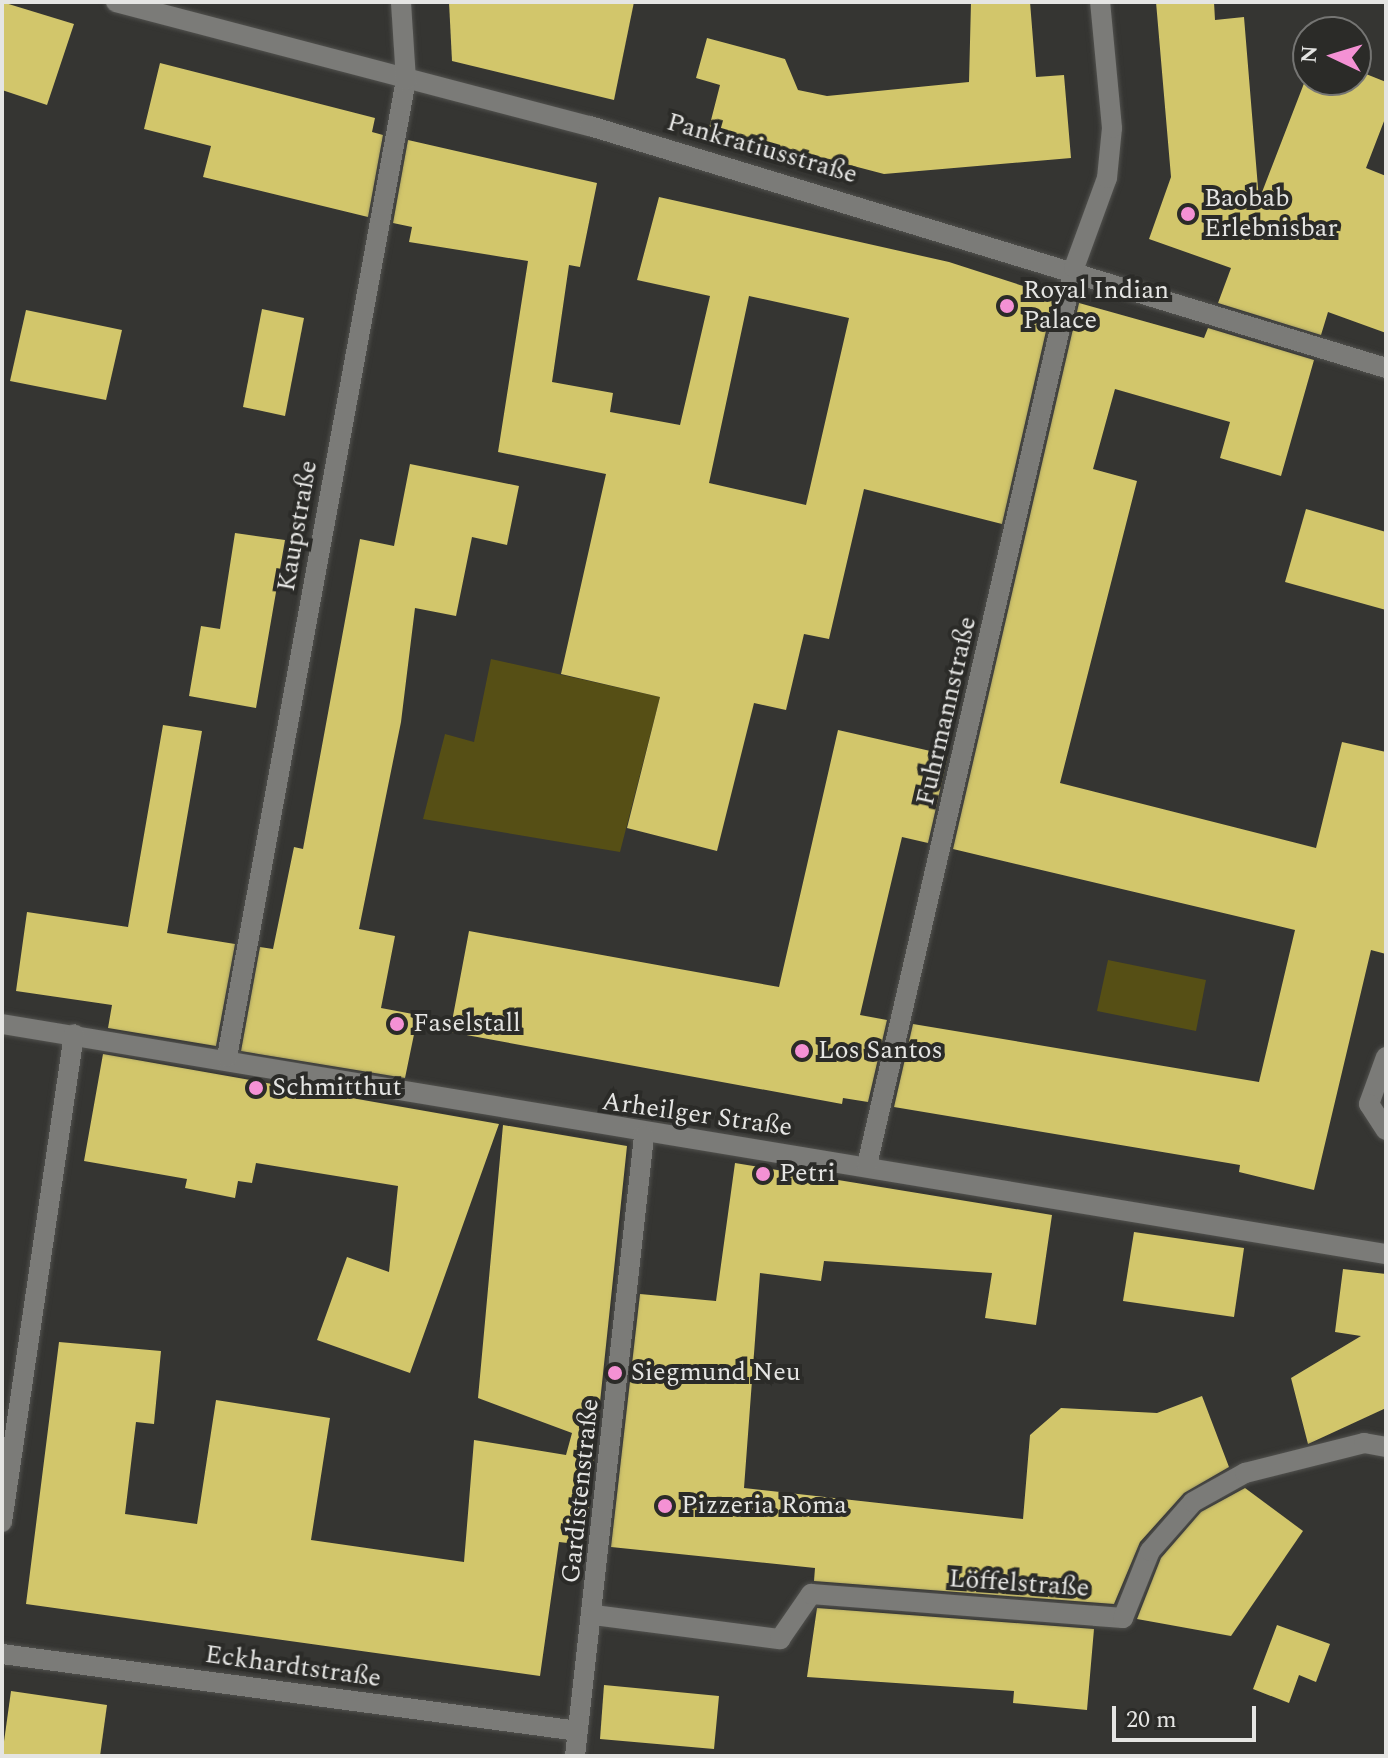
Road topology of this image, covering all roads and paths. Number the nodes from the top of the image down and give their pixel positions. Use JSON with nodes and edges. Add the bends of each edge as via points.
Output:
{"nodes":[{"id":1,"x":116,"y":2,"type":"edge"},
{"id":2,"x":401,"y":2,"type":"edge"},
{"id":3,"x":1100,"y":2,"type":"edge"},
{"id":4,"x":406,"y":80,"type":"junction"},
{"id":5,"x":1074,"y":268,"type":"junction"},
{"id":6,"x":1386,"y":368,"type":"edge"},
{"id":7,"x":2,"y":1024,"type":"edge"},
{"id":8,"x":74,"y":1034,"type":"junction"},
{"id":9,"x":227,"y":1057,"type":"junction"},
{"id":10,"x":1386,"y":1057,"type":"edge"},
{"id":11,"x":1386,"y":1130,"type":"edge"},
{"id":12,"x":644,"y":1136,"type":"junction"},
{"id":13,"x":867,"y":1165,"type":"junction"},
{"id":14,"x":1386,"y":1254,"type":"edge"},
{"id":15,"x":1386,"y":1447,"type":"edge"},
{"id":16,"x":2,"y":1522,"type":"edge"},
{"id":17,"x":594,"y":1615,"type":"junction"},
{"id":18,"x":2,"y":1654,"type":"edge"},
{"id":19,"x":578,"y":1731,"type":"junction"},
{"id":20,"x":575,"y":1756,"type":"edge"}],
"edges":[{"from":1,"to":4,"type":"street","name":"Pankratiusstraße"},
{"from":2,"to":4,"type":"street","name":"Kaupstraße"},
{"from":3,"to":5,"type":"street","name":"Fuhrmannstraße","via":[[1111,141],[1107,178]]},
{"from":4,"to":5,"type":"street","name":"Pankratiusstraße","via":[[590,126]]},
{"from":4,"to":9,"type":"street","name":"Kaupstraße"},
{"from":5,"to":6,"type":"street","name":"Pankratiusstraße"},
{"from":5,"to":13,"type":"street","name":"Fuhrmannstraße"},
{"from":7,"to":8,"type":"street","name":"Arheilger Straße"},
{"from":8,"to":9,"type":"street","name":"Arheilger Straße"},
{"from":8,"to":16,"type":"street"},
{"from":9,"to":12,"type":"street","name":"Arheilger Straße"},
{"from":10,"to":11,"type":"street","via":[[1369,1104]]},
{"from":12,"to":13,"type":"street","name":"Arheilger Straße"},
{"from":12,"to":17,"type":"street","name":"Gardistenstraße"},
{"from":13,"to":14,"type":"street","name":"Arheilger Straße"},
{"from":15,"to":17,"type":"street","name":"Löffelstraße","via":[[1364,1443],[1245,1473],[1193,1502],[1150,1551],[1123,1618],[811,1594],[780,1639]]},
{"from":17,"to":19,"type":"street","name":"Gardistenstraße"},
{"from":18,"to":19,"type":"street","name":"Eckhardtstraße"},
{"from":19,"to":20,"type":"street","name":"Gardistenstraße"}]}
